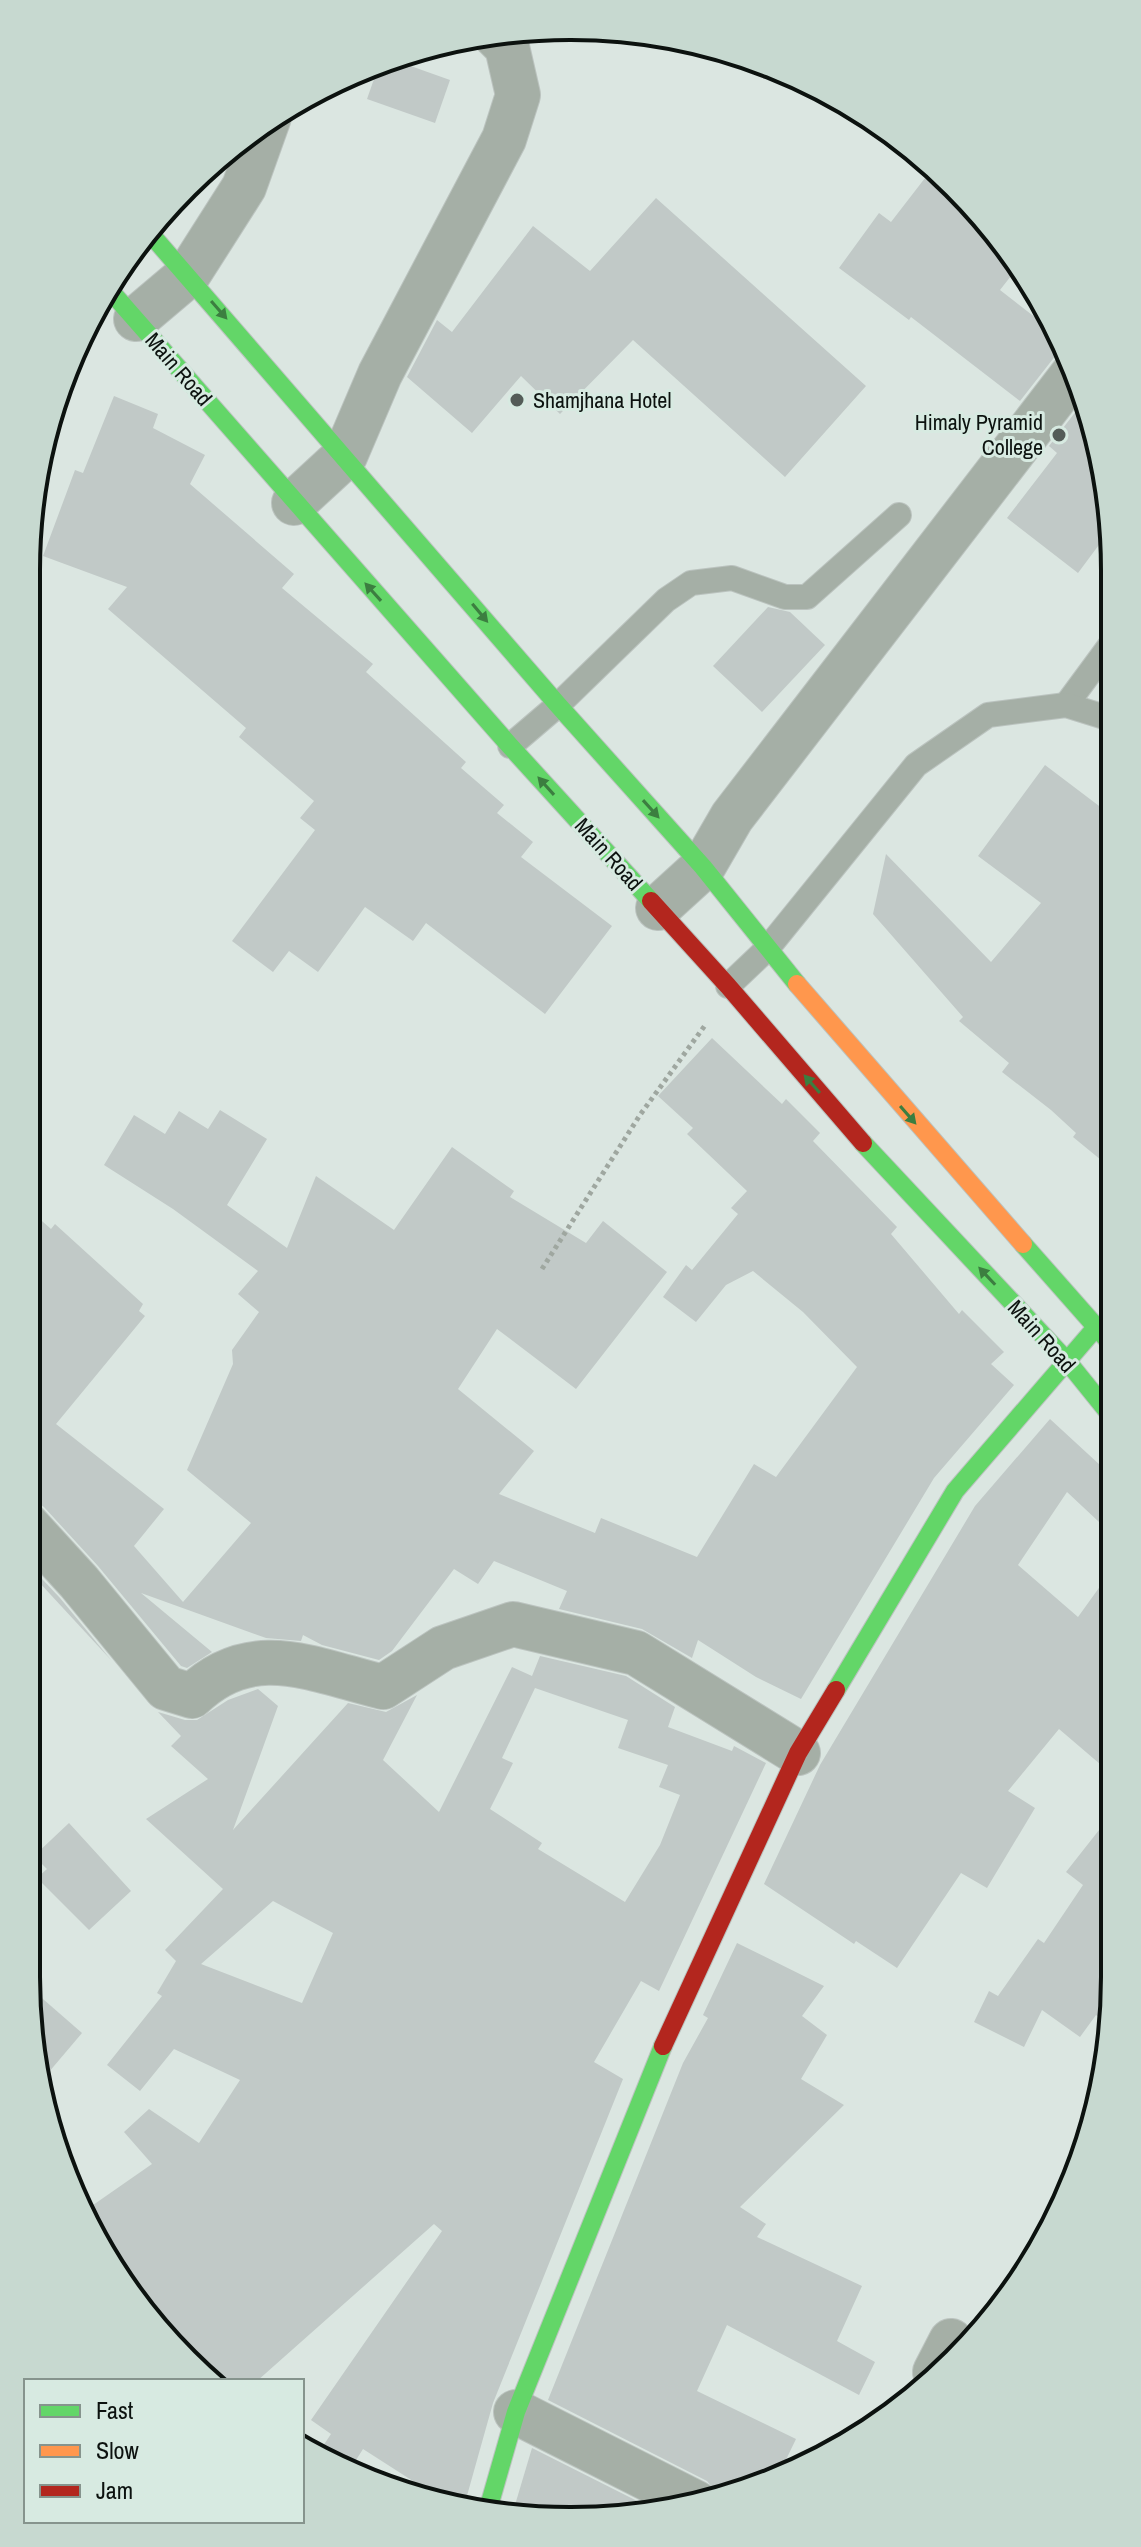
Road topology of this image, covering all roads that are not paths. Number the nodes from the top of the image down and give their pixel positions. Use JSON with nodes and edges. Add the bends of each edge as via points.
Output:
{"nodes":[{"id":1,"x":505,"y":45,"type":"edge"},
{"id":2,"x":261,"y":141,"type":"edge"},
{"id":3,"x":156,"y":240,"type":"edge"},
{"id":4,"x":188,"y":275,"type":"junction"},
{"id":5,"x":122,"y":303,"type":"edge"},
{"id":6,"x":1067,"y":382,"type":"edge"},
{"id":7,"x":345,"y":456,"type":"junction"},
{"id":8,"x":294,"y":503,"type":"junction"},
{"id":9,"x":899,"y":515,"type":"dead end"},
{"id":10,"x":1101,"y":658,"type":"edge"},
{"id":11,"x":558,"y":705,"type":"junction"},
{"id":12,"x":1066,"y":705,"type":"junction"},
{"id":13,"x":1101,"y":716,"type":"edge"},
{"id":14,"x":510,"y":746,"type":"junction"},
{"id":15,"x":703,"y":867,"type":"junction"},
{"id":16,"x":658,"y":908,"type":"junction"},
{"id":17,"x":767,"y":949,"type":"junction"},
{"id":18,"x":728,"y":986,"type":"junction"},
{"id":19,"x":1097,"y":1327,"type":"junction"},
{"id":20,"x":1101,"y":1332,"type":"edge"},
{"id":21,"x":1067,"y":1361,"type":"junction"},
{"id":22,"x":1101,"y":1403,"type":"edge"},
{"id":23,"x":40,"y":1539,"type":"edge"},
{"id":24,"x":798,"y":1753,"type":"junction"},
{"id":25,"x":516,"y":2412,"type":"junction"},
{"id":26,"x":681,"y":2495,"type":"edge"},
{"id":27,"x":491,"y":2500,"type":"edge"}],
"edges":[{"from":1,"to":7,"type":"street","via":[[518,95],[504,139],[380,374]]},
{"from":2,"to":4,"type":"street","via":[[244,187]]},
{"from":3,"to":4,"type":"main road","name":"Main Road"},
{"from":4,"to":5,"type":"street"},
{"from":4,"to":7,"type":"main road","name":"Main Road","one_way":true},
{"from":5,"to":8,"type":"main road","name":"Main Road"},
{"from":6,"to":15,"type":"street","via":[[732,817]]},
{"from":7,"to":8,"type":"street"},
{"from":7,"to":11,"type":"main road","name":"Main Road","one_way":true},
{"from":14,"to":8,"type":"main road","name":"Main Road","one_way":true},
{"from":9,"to":11,"type":"lane","via":[[807,597],[785,597],[732,578],[691,583],[666,600]]},
{"from":10,"to":12,"type":"lane"},
{"from":11,"to":14,"type":"lane"},
{"from":11,"to":15,"type":"main road","name":"Main Road","one_way":true},
{"from":12,"to":13,"type":"lane"},
{"from":12,"to":17,"type":"lane","via":[[988,715],[916,765]]},
{"from":16,"to":14,"type":"main road","name":"Main Road","one_way":true},
{"from":15,"to":16,"type":"street"},
{"from":15,"to":17,"type":"main road","name":"Main Road"},
{"from":16,"to":18,"type":"main road","name":"Main Road"},
{"from":17,"to":18,"type":"lane"},
{"from":17,"to":19,"type":"main road","name":"Main Road","one_way":true},
{"from":21,"to":18,"type":"main road","name":"Main Road","one_way":true,"via":[[863,1143]]},
{"from":19,"to":20,"type":"main road","name":"Main Road"},
{"from":19,"to":21,"type":"main road"},
{"from":21,"to":22,"type":"main road","name":"Main Road"},
{"from":21,"to":24,"type":"main road","via":[[955,1491]]},
{"from":23,"to":24,"type":"street","via":[[166,1688],[192,1696],[210,1679],[255,1661],[312,1667],[383,1687],[443,1648],[513,1624],[636,1653]]},
{"from":24,"to":25,"type":"main road","via":[[675,2016]]},
{"from":25,"to":26,"type":"street"},
{"from":25,"to":27,"type":"main road"}]}
